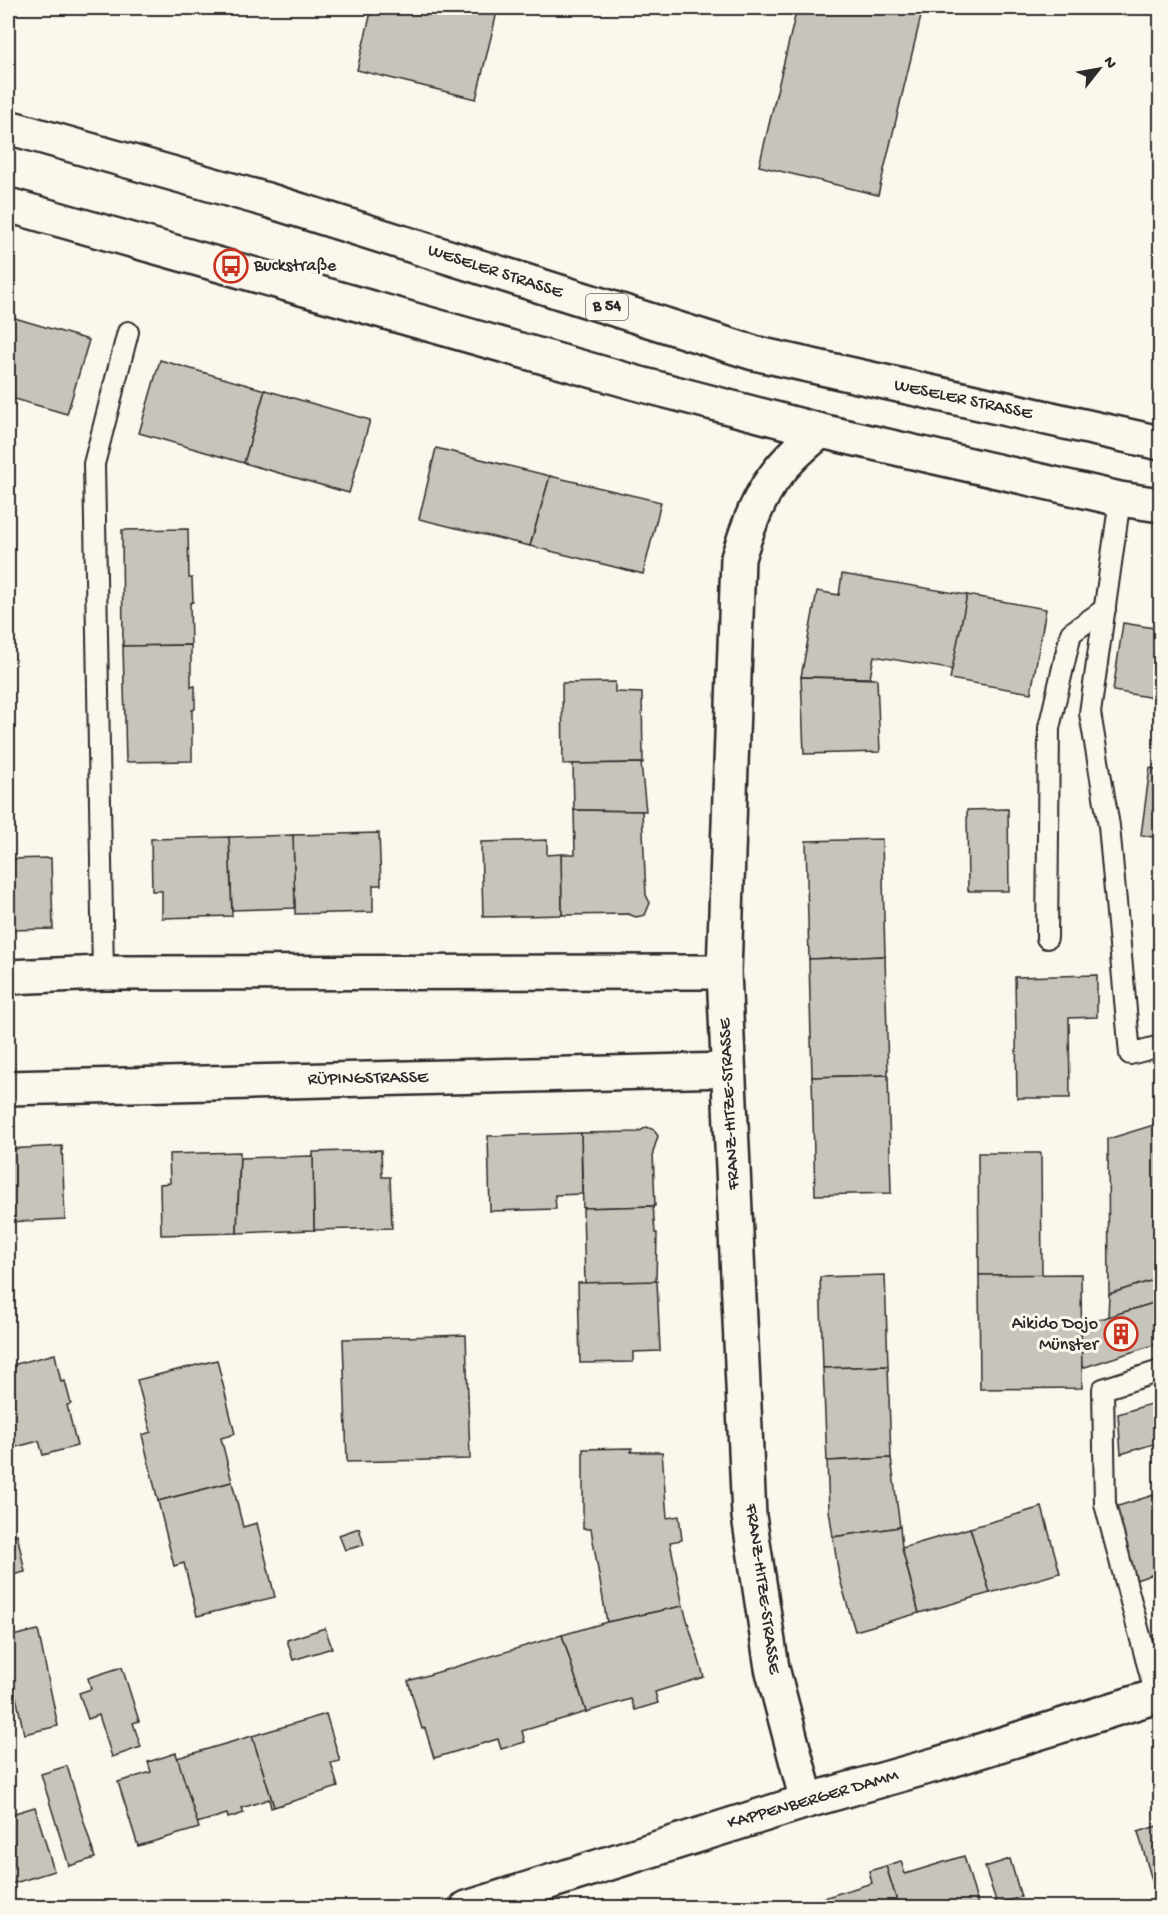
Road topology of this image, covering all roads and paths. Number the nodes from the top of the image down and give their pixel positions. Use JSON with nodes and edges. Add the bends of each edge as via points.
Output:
{"nodes":[{"id":1,"x":8,"y":127,"type":"edge"},
{"id":2,"x":8,"y":205,"type":"edge"},
{"id":3,"x":128,"y":332,"type":"dead end"},
{"id":4,"x":821,"y":431,"type":"junction"},
{"id":5,"x":1161,"y":443,"type":"edge"},
{"id":6,"x":1120,"y":499,"type":"junction"},
{"id":7,"x":1161,"y":505,"type":"edge"},
{"id":8,"x":1105,"y":609,"type":"junction"},
{"id":9,"x":1047,"y":938,"type":"dead end"},
{"id":10,"x":724,"y":972,"type":"junction"},
{"id":11,"x":103,"y":973,"type":"junction"},
{"id":12,"x":8,"y":977,"type":"edge"},
{"id":13,"x":1161,"y":1046,"type":"edge"},
{"id":14,"x":728,"y":1070,"type":"junction"},
{"id":15,"x":8,"y":1088,"type":"edge"},
{"id":16,"x":1161,"y":1371,"type":"edge"},
{"id":17,"x":1158,"y":1696,"type":"edge"},
{"id":18,"x":807,"y":1801,"type":"junction"},
{"id":19,"x":467,"y":1908,"type":"edge"}],
"edges":[{"from":1,"to":5,"type":"main road","name":"WESELER STRASSE","number":"B 54","via":[[267,200],[754,354]]},
{"from":2,"to":4,"type":"main road","via":[[640,384]]},
{"from":3,"to":11,"type":"lane","via":[[94,464]]},
{"from":4,"to":6,"type":"main road"},
{"from":4,"to":10,"type":"main road","name":"FRANZ-HITZE-STRASSE","via":[[794,452],[774,475],[753,510],[738,558]]},
{"from":6,"to":7,"type":"main road"},
{"from":6,"to":8,"type":"lane"},
{"from":8,"to":9,"type":"lane","via":[[1071,633],[1049,728]]},
{"from":8,"to":13,"type":"lane","via":[[1090,713],[1108,826],[1130,1054]]},
{"from":10,"to":11,"type":"main road"},
{"from":10,"to":14,"type":"main road","name":"FRANZ-HITZE-STRASSE"},
{"from":11,"to":12,"type":"main road"},
{"from":14,"to":15,"type":"main road","name":"RÜPINGSTRASSE"},
{"from":14,"to":18,"type":"main road","name":"FRANZ-HITZE-STRASSE","via":[[749,1516],[772,1668]]},
{"from":16,"to":17,"type":"lane","via":[[1103,1389],[1105,1504]]},
{"from":17,"to":18,"type":"main road","name":"KAPPENBERGER DAMM"},
{"from":18,"to":19,"type":"main road","name":"KAPPENBERGER DAMM"}]}
